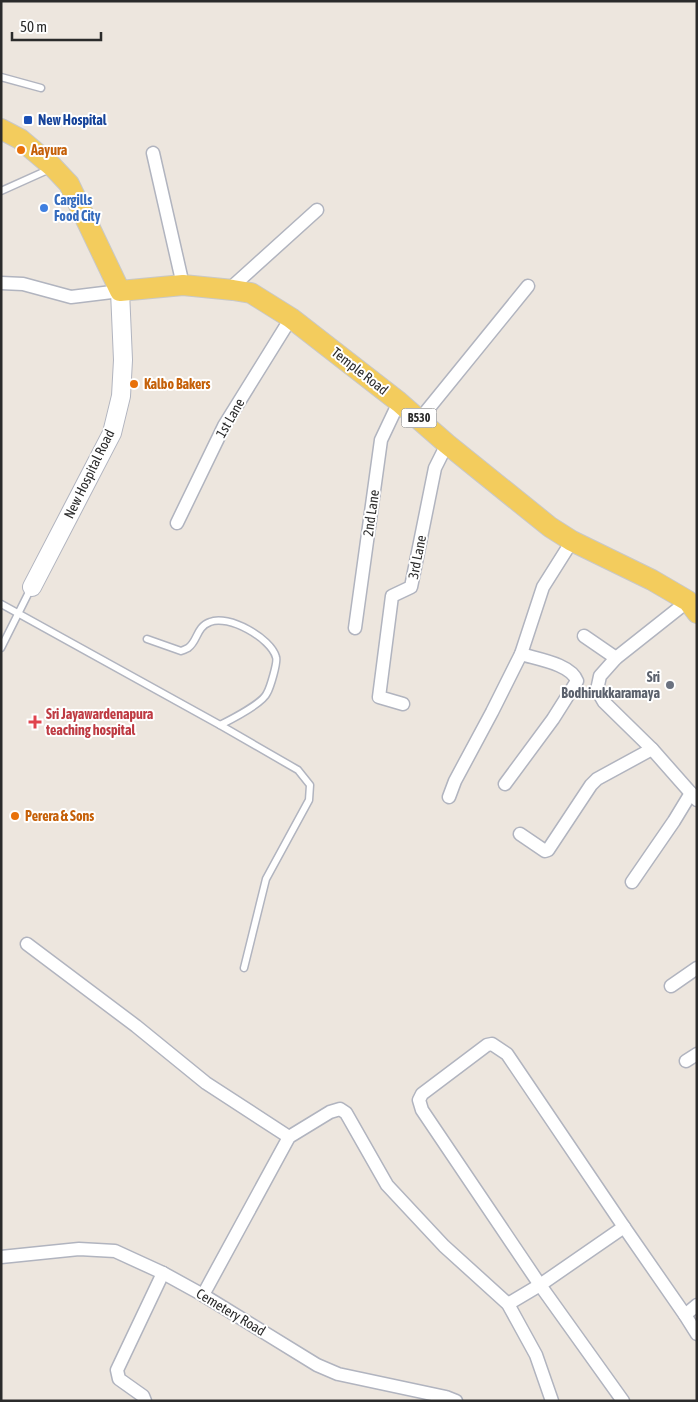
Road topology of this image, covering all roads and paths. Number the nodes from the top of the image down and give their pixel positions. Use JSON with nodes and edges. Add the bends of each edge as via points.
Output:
{"nodes":[{"id":1,"x":1,"y":77,"type":"edge"},
{"id":2,"x":41,"y":88,"type":"dead end"},
{"id":3,"x":1,"y":129,"type":"edge"},
{"id":4,"x":153,"y":153,"type":"dead end"},
{"id":5,"x":54,"y":167,"type":"junction"},
{"id":6,"x":1,"y":191,"type":"edge"},
{"id":7,"x":317,"y":210,"type":"dead end"},
{"id":8,"x":1,"y":283,"type":"edge"},
{"id":9,"x":183,"y":284,"type":"junction"},
{"id":10,"x":528,"y":286,"type":"dead end"},
{"id":11,"x":233,"y":290,"type":"junction"},
{"id":12,"x":120,"y":291,"type":"junction"},
{"id":13,"x":292,"y":318,"type":"junction"},
{"id":14,"x":399,"y":402,"type":"junction"},
{"id":15,"x":420,"y":419,"type":"junction"},
{"id":16,"x":447,"y":444,"type":"junction"},
{"id":17,"x":177,"y":523,"type":"dead end"},
{"id":18,"x":572,"y":541,"type":"junction"},
{"id":19,"x":32,"y":587,"type":"joint"},
{"id":20,"x":1,"y":604,"type":"edge"},
{"id":21,"x":692,"y":607,"type":"edge"},
{"id":22,"x":19,"y":614,"type":"junction"},
{"id":23,"x":355,"y":628,"type":"dead end"},
{"id":24,"x":584,"y":636,"type":"dead end"},
{"id":25,"x":147,"y":639,"type":"dead end"},
{"id":26,"x":1,"y":648,"type":"edge"},
{"id":27,"x":521,"y":654,"type":"junction"},
{"id":28,"x":616,"y":658,"type":"junction"},
{"id":29,"x":403,"y":704,"type":"dead end"},
{"id":30,"x":220,"y":726,"type":"junction"},
{"id":31,"x":652,"y":749,"type":"junction"},
{"id":32,"x":505,"y":784,"type":"dead end"},
{"id":33,"x":694,"y":796,"type":"edge"},
{"id":34,"x":449,"y":797,"type":"dead end"},
{"id":35,"x":520,"y":834,"type":"dead end"},
{"id":36,"x":632,"y":882,"type":"dead end"},
{"id":37,"x":26,"y":944,"type":"dead end"},
{"id":38,"x":244,"y":968,"type":"dead end"},
{"id":39,"x":697,"y":968,"type":"edge"},
{"id":40,"x":671,"y":986,"type":"dead end"},
{"id":41,"x":289,"y":1137,"type":"junction"},
{"id":42,"x":624,"y":1227,"type":"junction"},
{"id":43,"x":1,"y":1257,"type":"edge"},
{"id":44,"x":163,"y":1273,"type":"junction"},
{"id":45,"x":540,"y":1284,"type":"junction"},
{"id":46,"x":203,"y":1295,"type":"junction"},
{"id":47,"x":508,"y":1304,"type":"junction"},
{"id":48,"x":697,"y":1305,"type":"edge"},
{"id":49,"x":685,"y":1315,"type":"junction"},
{"id":50,"x":697,"y":1334,"type":"edge"},
{"id":51,"x":145,"y":1401,"type":"edge"},
{"id":52,"x":456,"y":1401,"type":"edge"},
{"id":53,"x":552,"y":1401,"type":"edge"},
{"id":54,"x":624,"y":1401,"type":"edge"}],
"edges":[{"from":1,"to":2,"type":"lane"},
{"from":3,"to":5,"type":"main road","name":"New Hospital Road","via":[[20,139]]},
{"from":4,"to":9,"type":"street"},
{"from":5,"to":6,"type":"lane"},
{"from":5,"to":12,"type":"main road","name":"New Hospital Road","via":[[68,184]]},
{"from":7,"to":11,"type":"street","via":[[234,285]]},
{"from":8,"to":12,"type":"street","name":"Temple Road","via":[[23,284],[71,297]]},
{"from":9,"to":11,"type":"main road","name":"Temple Road","number":"B530"},
{"from":9,"to":12,"type":"main road","name":"Temple Road","number":"B530"},
{"from":10,"to":15,"type":"street"},
{"from":11,"to":13,"type":"main road","name":"Temple Road","number":"B530","via":[[251,293]]},
{"from":12,"to":19,"type":"street","name":"New Hospital Road","via":[[121,396],[112,433]]},
{"from":13,"to":14,"type":"main road","name":"Temple Road","number":"B530"},
{"from":13,"to":17,"type":"street","name":"1st Lane","via":[[224,426]]},
{"from":14,"to":15,"type":"main road","name":"Temple Road","number":"B530"},
{"from":14,"to":23,"type":"street","name":"2nd Lane","via":[[381,440]]},
{"from":15,"to":16,"type":"main road","name":"Temple Road","number":"B530"},
{"from":16,"to":18,"type":"main road","name":"Temple Road","number":"B530"},
{"from":16,"to":29,"type":"street","name":"3rd Lane","via":[[435,468],[411,587],[392,596],[379,697]]},
{"from":18,"to":21,"type":"main road","name":"Temple Road","number":"B530","via":[[652,580]]},
{"from":18,"to":27,"type":"street","via":[[543,587]]},
{"from":19,"to":22,"type":"lane"},
{"from":20,"to":22,"type":"lane"},
{"from":21,"to":28,"type":"street"},
{"from":22,"to":26,"type":"lane"},
{"from":22,"to":30,"type":"lane"},
{"from":24,"to":28,"type":"street"},
{"from":25,"to":30,"type":"lane","via":[[182,651],[190,647],[200,628],[211,621],[228,621],[252,631],[272,647],[277,659],[267,695]]},
{"from":27,"to":32,"type":"street","via":[[560,665],[577,681]]},
{"from":27,"to":34,"type":"street"},
{"from":28,"to":31,"type":"street","via":[[600,676],[597,690],[604,702]]},
{"from":30,"to":38,"type":"lane","via":[[298,770],[310,785],[309,800],[266,879]]},
{"from":31,"to":33,"type":"street"},
{"from":31,"to":35,"type":"street","via":[[597,778],[548,850]]},
{"from":33,"to":36,"type":"street"},
{"from":37,"to":41,"type":"street","via":[[206,1083]]},
{"from":39,"to":40,"type":"street"},
{"from":41,"to":46,"type":"street"},
{"from":41,"to":47,"type":"street","via":[[330,1112],[340,1110],[346,1113],[387,1185],[444,1246]]},
{"from":42,"to":45,"type":"street"},
{"from":42,"to":45,"type":"street","via":[[507,1054],[492,1044],[487,1045],[422,1094],[419,1100],[422,1110]]},
{"from":42,"to":49,"type":"street"},
{"from":43,"to":44,"type":"street","name":"Cemetery Road","via":[[79,1249],[115,1251]]},
{"from":44,"to":46,"type":"street","name":"Cemetery Road"},
{"from":44,"to":51,"type":"street","via":[[117,1370],[119,1379],[143,1396]]},
{"from":45,"to":47,"type":"street"},
{"from":45,"to":54,"type":"street"},
{"from":46,"to":52,"type":"street","name":"Cemetery Road","via":[[317,1365],[338,1374]]},
{"from":47,"to":53,"type":"street","via":[[536,1355]]},
{"from":48,"to":49,"type":"street"},
{"from":49,"to":50,"type":"street"}]}
